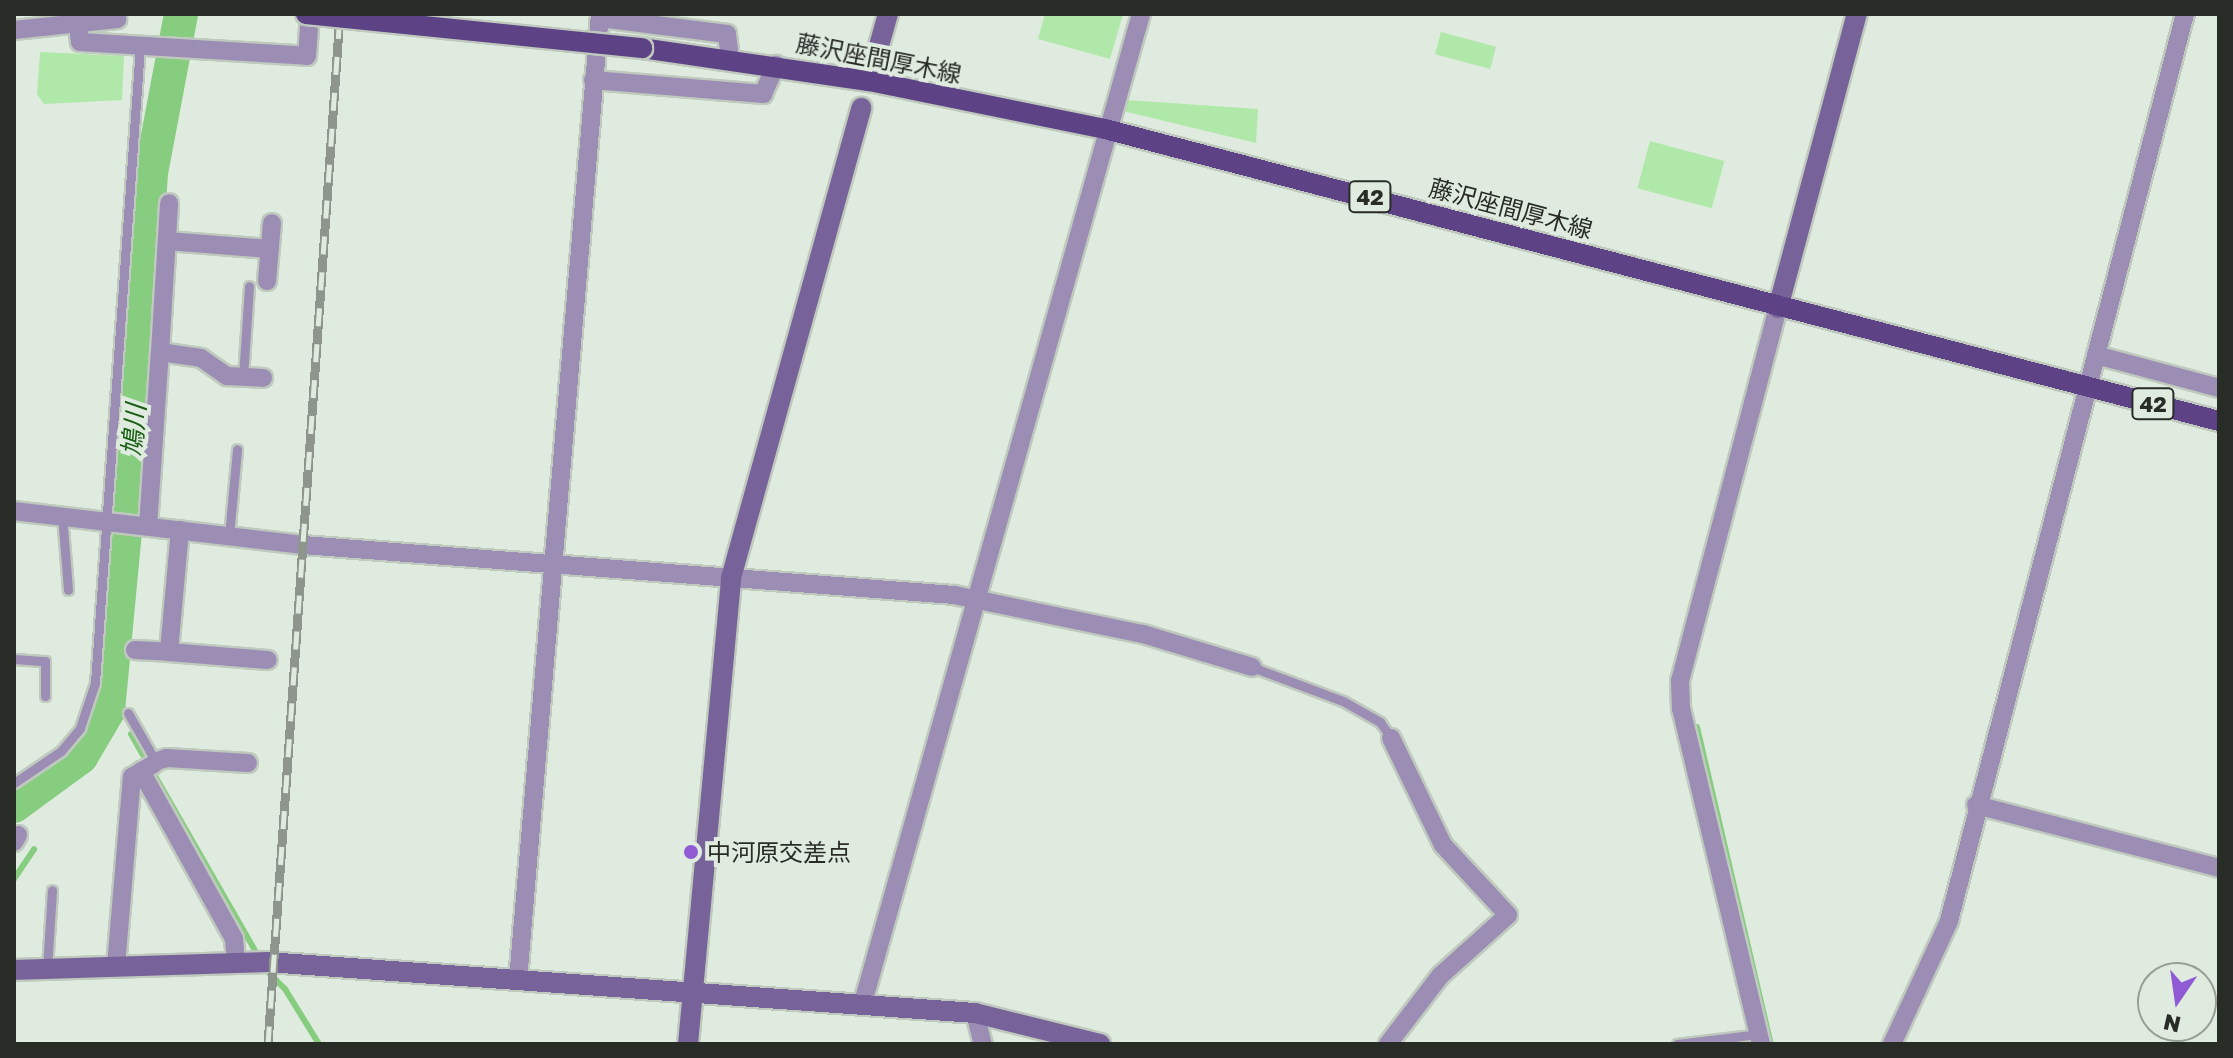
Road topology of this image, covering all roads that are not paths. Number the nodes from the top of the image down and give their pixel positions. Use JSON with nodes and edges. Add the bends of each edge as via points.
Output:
{"nodes":[{"id":1,"x":117,"y":14,"type":"edge"},
{"id":2,"x":308,"y":14,"type":"edge"},
{"id":3,"x":888,"y":14,"type":"edge"},
{"id":4,"x":1141,"y":14,"type":"edge"},
{"id":5,"x":1857,"y":14,"type":"edge"},
{"id":6,"x":2185,"y":14,"type":"edge"},
{"id":7,"x":600,"y":16,"type":"edge"},
{"id":8,"x":78,"y":24,"type":"junction"},
{"id":9,"x":14,"y":30,"type":"edge"},
{"id":10,"x":143,"y":46,"type":"junction"},
{"id":11,"x":730,"y":59,"type":"junction"},
{"id":12,"x":776,"y":65,"type":"junction"},
{"id":13,"x":593,"y":80,"type":"junction"},
{"id":14,"x":869,"y":81,"type":"junction"},
{"id":15,"x":861,"y":108,"type":"joint"},
{"id":16,"x":1105,"y":129,"type":"junction"},
{"id":17,"x":169,"y":203,"type":"dead end"},
{"id":18,"x":272,"y":223,"type":"dead end"},
{"id":19,"x":167,"y":241,"type":"junction"},
{"id":20,"x":270,"y":249,"type":"junction"},
{"id":21,"x":258,"y":284,"type":"joint"},
{"id":22,"x":1778,"y":308,"type":"junction"},
{"id":23,"x":160,"y":352,"type":"junction"},
{"id":24,"x":2096,"y":355,"type":"junction"},
{"id":25,"x":243,"y":377,"type":"junction"},
{"id":26,"x":263,"y":378,"type":"dead end"},
{"id":27,"x":2088,"y":387,"type":"junction"},
{"id":28,"x":2219,"y":388,"type":"edge"},
{"id":29,"x":2219,"y":421,"type":"edge"},
{"id":30,"x":237,"y":449,"type":"dead end"},
{"id":31,"x":14,"y":511,"type":"edge"},
{"id":32,"x":62,"y":515,"type":"junction"},
{"id":33,"x":108,"y":520,"type":"junction"},
{"id":34,"x":142,"y":525,"type":"junction"},
{"id":35,"x":180,"y":530,"type":"junction"},
{"id":36,"x":229,"y":536,"type":"junction"},
{"id":37,"x":556,"y":565,"type":"junction"},
{"id":38,"x":731,"y":578,"type":"junction"},
{"id":39,"x":68,"y":590,"type":"dead end"},
{"id":40,"x":972,"y":598,"type":"junction"},
{"id":41,"x":135,"y":650,"type":"dead end"},
{"id":42,"x":169,"y":652,"type":"junction"},
{"id":43,"x":14,"y":659,"type":"edge"},
{"id":44,"x":268,"y":660,"type":"dead end"},
{"id":45,"x":1252,"y":667,"type":"joint"},
{"id":46,"x":45,"y":696,"type":"dead end"},
{"id":47,"x":128,"y":713,"type":"dead end"},
{"id":48,"x":1391,"y":738,"type":"joint"},
{"id":49,"x":248,"y":763,"type":"dead end"},
{"id":50,"x":149,"y":766,"type":"junction"},
{"id":51,"x":14,"y":783,"type":"edge"},
{"id":52,"x":1976,"y":805,"type":"junction"},
{"id":53,"x":2219,"y":868,"type":"edge"},
{"id":54,"x":52,"y":890,"type":"dead end"},
{"id":55,"x":251,"y":962,"type":"junction"},
{"id":56,"x":116,"y":966,"type":"junction"},
{"id":57,"x":47,"y":968,"type":"junction"},
{"id":58,"x":14,"y":970,"type":"edge"},
{"id":59,"x":518,"y":980,"type":"junction"},
{"id":60,"x":692,"y":993,"type":"junction"},
{"id":61,"x":862,"y":1006,"type":"junction"},
{"id":62,"x":975,"y":1013,"type":"junction"},
{"id":63,"x":1760,"y":1039,"type":"edge"},
{"id":64,"x":688,"y":1044,"type":"edge"},
{"id":65,"x":983,"y":1044,"type":"edge"},
{"id":66,"x":1100,"y":1044,"type":"edge"},
{"id":67,"x":1388,"y":1044,"type":"edge"},
{"id":68,"x":1677,"y":1044,"type":"edge"},
{"id":69,"x":1892,"y":1044,"type":"edge"}],
"edges":[{"from":1,"to":8,"type":"street","via":[[117,19]]},
{"from":2,"to":10,"type":"street","via":[[307,56]]},
{"from":2,"to":11,"type":"main road","name":"藤沢座間厚木線","number":"42","bridge":true},
{"from":3,"to":14,"type":"street"},
{"from":4,"to":16,"type":"street"},
{"from":5,"to":22,"type":"street"},
{"from":6,"to":24,"type":"street"},
{"from":7,"to":11,"type":"street","via":[[727,34]]},
{"from":7,"to":13,"type":"street"},
{"from":8,"to":9,"type":"street"},
{"from":8,"to":10,"type":"street","via":[[80,42]]},
{"from":10,"to":33,"type":"lane"},
{"from":11,"to":12,"type":"main road","name":"藤沢座間厚木線","number":"42"},
{"from":12,"to":13,"type":"street","via":[[763,94]]},
{"from":12,"to":14,"type":"main road","name":"藤沢座間厚木線","number":"42"},
{"from":13,"to":37,"type":"street"},
{"from":14,"to":15,"type":"street"},
{"from":14,"to":16,"type":"main road","name":"藤沢座間厚木線","number":"42"},
{"from":15,"to":38,"type":"street"},
{"from":16,"to":22,"type":"main road","name":"藤沢座間厚木線","number":"42"},
{"from":16,"to":40,"type":"street"},
{"from":17,"to":19,"type":"street"},
{"from":18,"to":20,"type":"street"},
{"from":19,"to":20,"type":"street"},
{"from":19,"to":23,"type":"street"},
{"from":20,"to":21,"type":"street"},
{"from":21,"to":25,"type":"lane"},
{"from":22,"to":27,"type":"main road","name":"藤沢座間厚木線","number":"42"},
{"from":22,"to":63,"type":"street","via":[[1680,681],[1681,709]]},
{"from":23,"to":25,"type":"street","via":[[201,358],[227,376]]},
{"from":23,"to":34,"type":"street"},
{"from":24,"to":27,"type":"street"},
{"from":24,"to":28,"type":"street"},
{"from":25,"to":26,"type":"street"},
{"from":27,"to":29,"type":"main road","name":"藤沢座間厚木線","number":"42"},
{"from":27,"to":52,"type":"street"},
{"from":30,"to":36,"type":"lane"},
{"from":31,"to":32,"type":"street"},
{"from":32,"to":33,"type":"street"},
{"from":32,"to":39,"type":"lane"},
{"from":33,"to":34,"type":"street"},
{"from":33,"to":51,"type":"lane","via":[[90,705],[61,751]]},
{"from":34,"to":35,"type":"street"},
{"from":35,"to":36,"type":"street"},
{"from":35,"to":42,"type":"street"},
{"from":36,"to":37,"type":"street"},
{"from":37,"to":38,"type":"street"},
{"from":37,"to":59,"type":"street"},
{"from":38,"to":40,"type":"street"},
{"from":38,"to":60,"type":"street"},
{"from":40,"to":45,"type":"street","via":[[1143,634]]},
{"from":40,"to":61,"type":"street"},
{"from":41,"to":42,"type":"street"},
{"from":42,"to":44,"type":"street"},
{"from":43,"to":46,"type":"lane","via":[[45,661]]},
{"from":45,"to":48,"type":"lane","via":[[1343,701],[1380,722]]},
{"from":47,"to":50,"type":"lane"},
{"from":48,"to":67,"type":"street","via":[[1443,845],[1508,915],[1440,976]]},
{"from":49,"to":50,"type":"street"},
{"from":50,"to":55,"type":"street","via":[[234,939]]},
{"from":50,"to":56,"type":"street","via":[[132,777]]},
{"from":52,"to":53,"type":"street"},
{"from":52,"to":69,"type":"street","via":[[1949,921]]},
{"from":54,"to":57,"type":"lane"},
{"from":55,"to":56,"type":"street"},
{"from":55,"to":59,"type":"street"},
{"from":56,"to":57,"type":"street"},
{"from":57,"to":58,"type":"street"},
{"from":59,"to":60,"type":"street"},
{"from":60,"to":61,"type":"street"},
{"from":60,"to":64,"type":"street"},
{"from":61,"to":62,"type":"street"},
{"from":62,"to":65,"type":"street"},
{"from":62,"to":66,"type":"street"},
{"from":63,"to":68,"type":"lane"}]}
